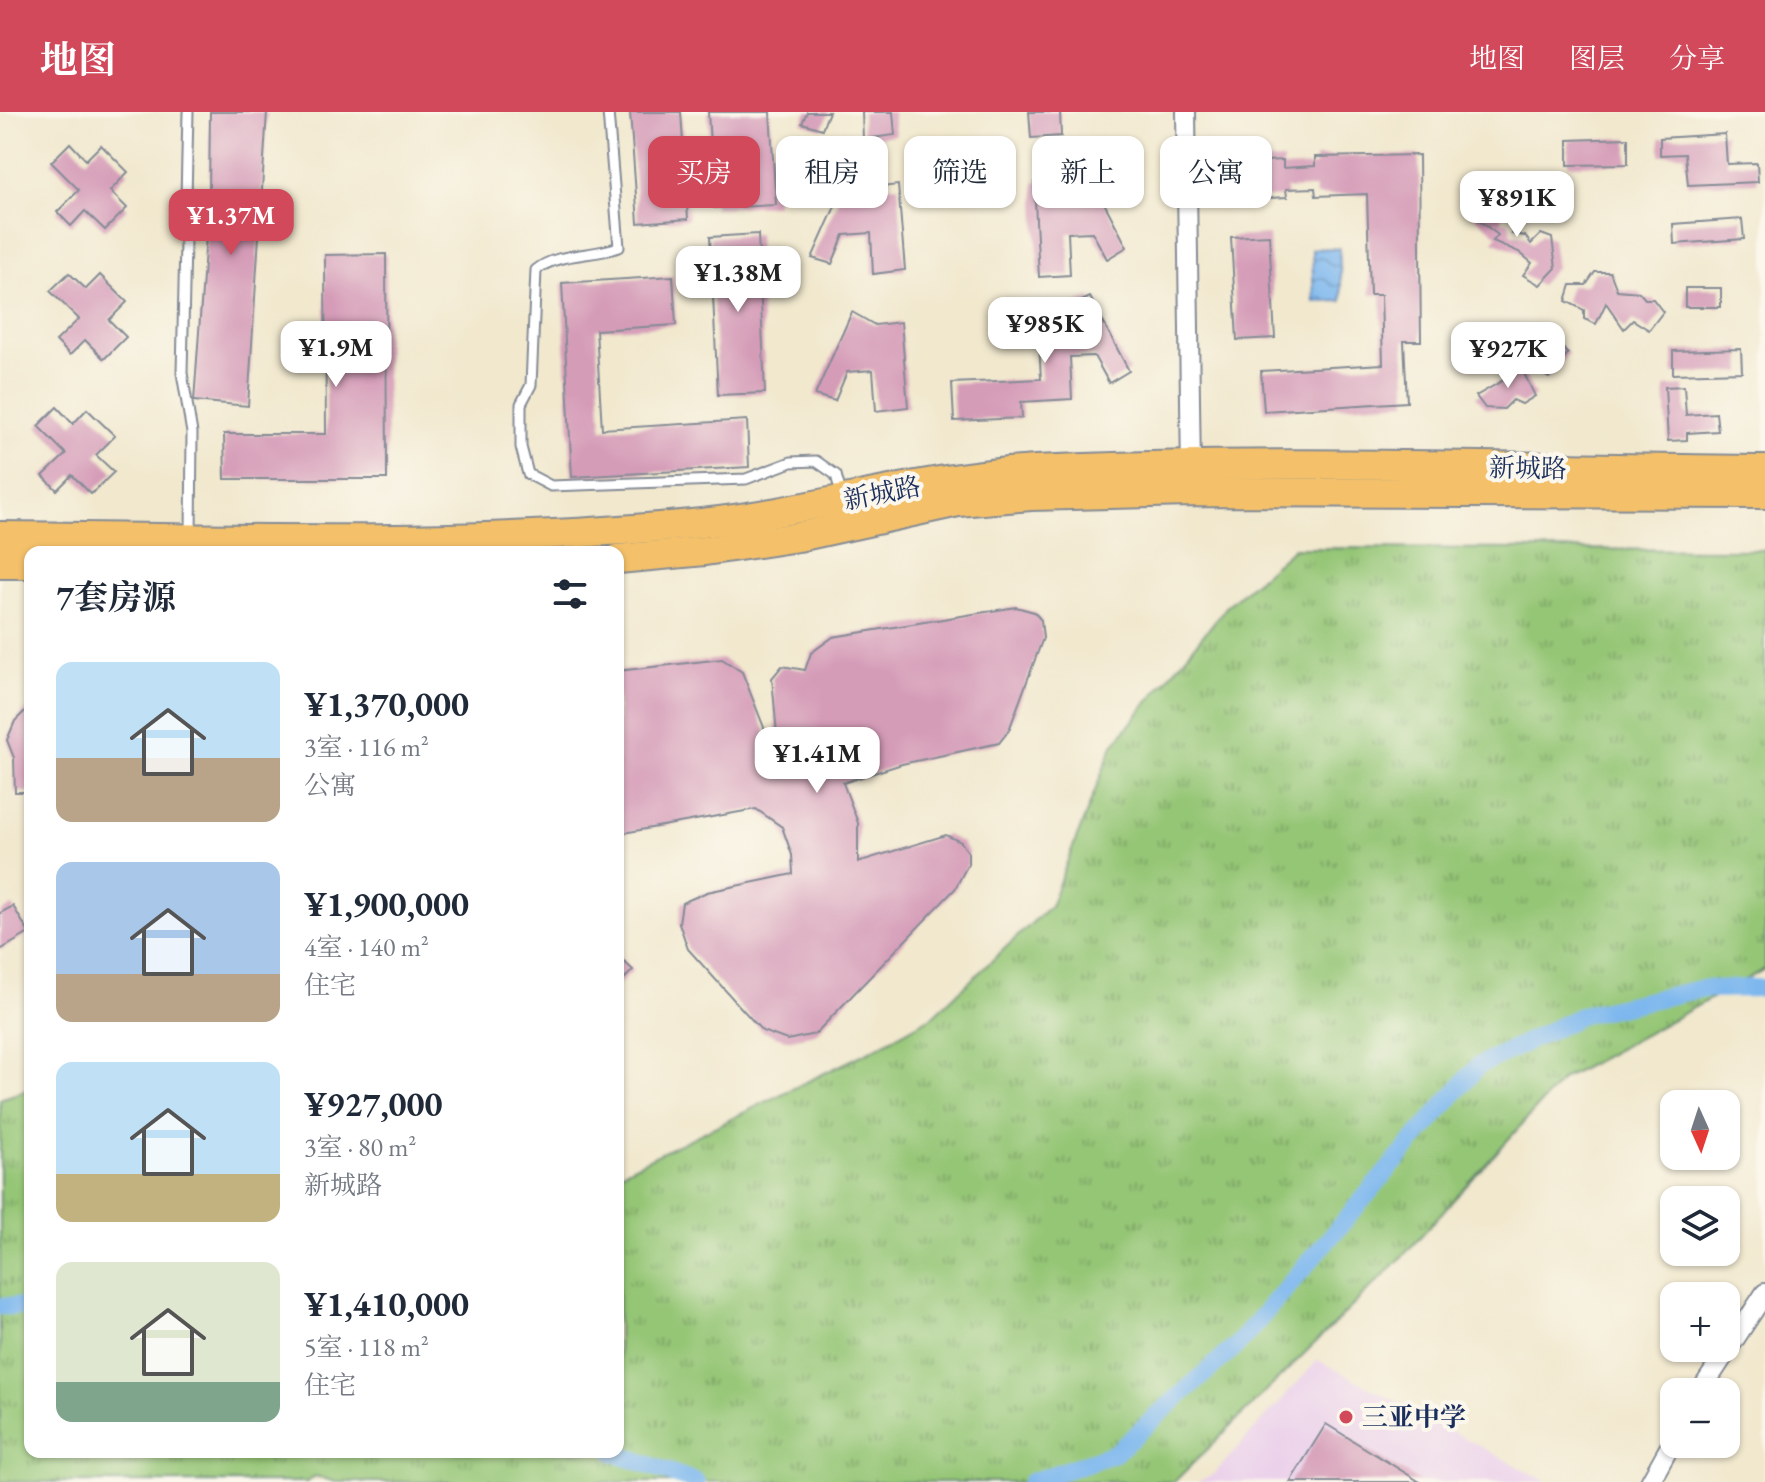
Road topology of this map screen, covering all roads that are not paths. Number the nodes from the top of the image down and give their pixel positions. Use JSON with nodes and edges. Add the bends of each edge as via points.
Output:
{"nodes":[{"id":1,"x":188,"y":112,"type":"edge"},
{"id":2,"x":608,"y":112,"type":"edge"},
{"id":3,"x":1186,"y":112,"type":"edge"},
{"id":4,"x":1765,"y":470,"type":"edge"},
{"id":5,"x":1191,"y":478,"type":"junction"},
{"id":6,"x":1765,"y":494,"type":"edge"},
{"id":7,"x":843,"y":500,"type":"junction"},
{"id":8,"x":0,"y":536,"type":"edge"},
{"id":9,"x":191,"y":538,"type":"junction"},
{"id":10,"x":624,"y":558,"type":"edge"},
{"id":11,"x":0,"y":564,"type":"edge"},
{"id":12,"x":24,"y":564,"type":"edge"},
{"id":13,"x":1765,"y":1293,"type":"edge"},
{"id":14,"x":1709,"y":1378,"type":"edge"},
{"id":15,"x":1663,"y":1458,"type":"edge"},
{"id":16,"x":1650,"y":1482,"type":"edge"}],
"edges":[{"from":1,"to":9,"type":"lane","via":[[182,373],[192,433]]},
{"from":2,"to":7,"type":"lane","via":[[619,247],[598,255],[548,260],[536,270],[531,385],[521,404],[521,447],[528,474],[551,486],[746,479],[791,462],[816,461],[836,475]]},
{"from":3,"to":5,"type":"street"},
{"from":4,"to":5,"type":"main road","name":"新城路"},
{"from":5,"to":6,"type":"main road","name":"新城路"},
{"from":5,"to":7,"type":"main road","name":"新城路","via":[[1002,473]]},
{"from":5,"to":10,"type":"main road","name":"新城路","via":[[958,502],[798,537]]},
{"from":7,"to":9,"type":"main road","name":"新城路","via":[[787,512],[623,530]]},
{"from":8,"to":9,"type":"main road","name":"新城路"},
{"from":11,"to":12,"type":"main road"},
{"from":13,"to":14,"type":"street"},
{"from":15,"to":16,"type":"street"}]}
